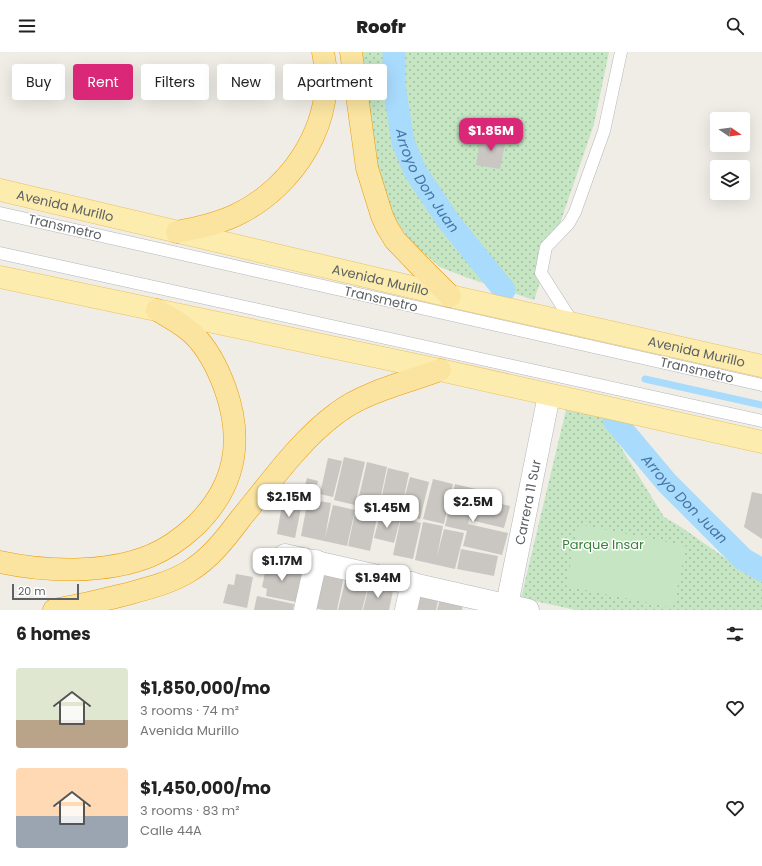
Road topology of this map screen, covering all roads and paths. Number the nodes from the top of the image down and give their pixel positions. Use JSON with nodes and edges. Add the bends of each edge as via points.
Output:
{"nodes":[{"id":1,"x":323,"y":52,"type":"edge"},
{"id":2,"x":351,"y":52,"type":"edge"},
{"id":3,"x":621,"y":52,"type":"edge"},
{"id":4,"x":0,"y":190,"type":"edge"},
{"id":5,"x":0,"y":213,"type":"edge"},
{"id":6,"x":177,"y":232,"type":"junction"},
{"id":7,"x":0,"y":253,"type":"edge"},
{"id":8,"x":0,"y":277,"type":"edge"},
{"id":9,"x":450,"y":296,"type":"junction"},
{"id":10,"x":157,"y":310,"type":"junction"},
{"id":11,"x":574,"y":324,"type":"junction"},
{"id":12,"x":762,"y":366,"type":"edge"},
{"id":13,"x":440,"y":370,"type":"junction"},
{"id":14,"x":762,"y":385,"type":"edge"},
{"id":15,"x":550,"y":395,"type":"junction"},
{"id":16,"x":762,"y":421,"type":"edge"},
{"id":17,"x":762,"y":442,"type":"edge"},
{"id":18,"x":285,"y":555,"type":"dead end"},
{"id":19,"x":316,"y":561,"type":"junction"},
{"id":20,"x":0,"y":562,"type":"edge"},
{"id":21,"x":412,"y":583,"type":"junction"},
{"id":22,"x":506,"y":607,"type":"edge"},
{"id":23,"x":54,"y":610,"type":"edge"},
{"id":24,"x":305,"y":610,"type":"edge"},
{"id":25,"x":406,"y":610,"type":"edge"},
{"id":26,"x":528,"y":610,"type":"edge"}],
"edges":[{"from":1,"to":6,"type":"highway","via":[[326,82],[322,107],[312,138],[295,168],[275,189],[247,210],[221,221]]},
{"from":2,"to":9,"type":"highway","via":[[368,168],[382,216],[395,240]]},
{"from":3,"to":11,"type":"lane","via":[[604,131],[575,212],[569,223],[546,247],[541,273]]},
{"from":4,"to":6,"type":"main road","name":"Avenida Murillo"},
{"from":5,"to":14,"type":"lane","name":"Transmetro"},
{"from":6,"to":9,"type":"main road","name":"Avenida Murillo"},
{"from":7,"to":16,"type":"lane"},
{"from":8,"to":10,"type":"main road"},
{"from":9,"to":11,"type":"main road","name":"Avenida Murillo"},
{"from":10,"to":13,"type":"main road"},
{"from":10,"to":20,"type":"highway","via":[[184,326],[200,342],[214,363],[229,400],[236,434],[234,453],[227,480],[218,499],[183,537],[139,560],[103,568],[78,569],[37,568]]},
{"from":11,"to":12,"type":"main road","name":"Avenida Murillo"},
{"from":13,"to":15,"type":"main road"},
{"from":13,"to":23,"type":"highway","via":[[348,405],[328,420],[288,462],[218,548],[189,572],[147,588]]},
{"from":15,"to":17,"type":"main road"},
{"from":15,"to":22,"type":"street","name":"Carrera 11 Sur"},
{"from":18,"to":19,"type":"street"},
{"from":19,"to":21,"type":"street"},
{"from":19,"to":24,"type":"street"},
{"from":21,"to":22,"type":"street"},
{"from":21,"to":25,"type":"street"},
{"from":22,"to":26,"type":"street"}]}
